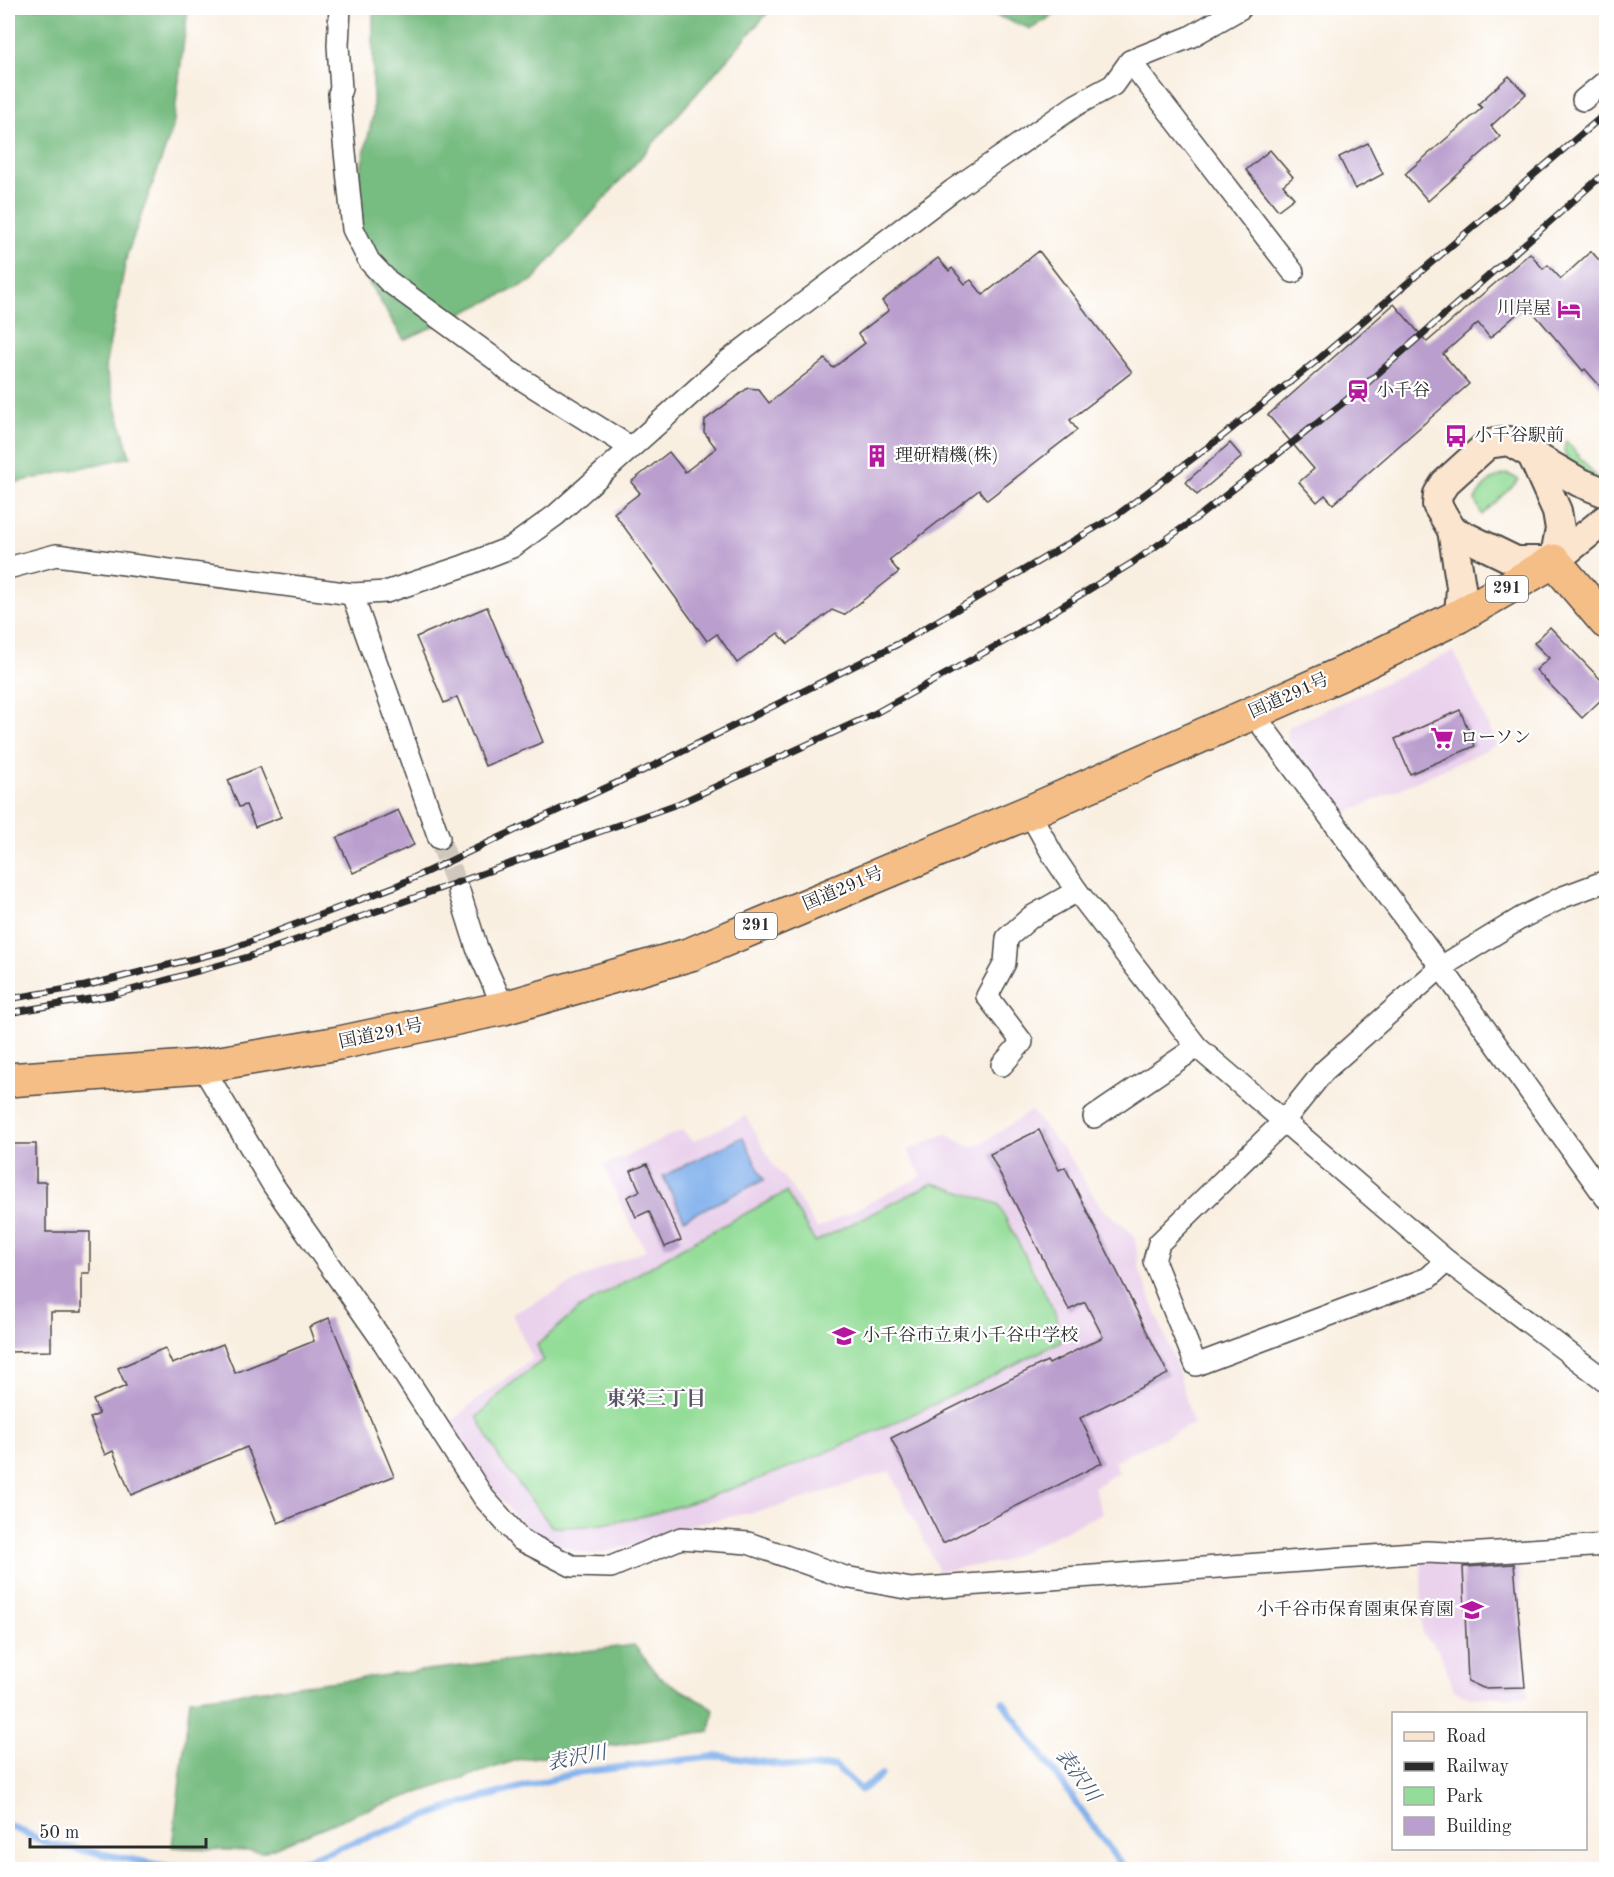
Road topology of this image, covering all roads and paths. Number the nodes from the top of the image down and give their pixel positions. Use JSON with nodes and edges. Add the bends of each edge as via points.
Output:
{"nodes":[{"id":1,"x":340,"y":8,"type":"edge"},
{"id":2,"x":1241,"y":8,"type":"edge"},
{"id":3,"x":1130,"y":61,"type":"junction"},
{"id":4,"x":1606,"y":81,"type":"edge"},
{"id":5,"x":1583,"y":100,"type":"dead end"},
{"id":6,"x":1293,"y":272,"type":"dead end"},
{"id":7,"x":630,"y":447,"type":"junction"},
{"id":8,"x":1531,"y":453,"type":"junction"},
{"id":9,"x":1606,"y":493,"type":"edge"},
{"id":10,"x":1606,"y":519,"type":"edge"},
{"id":11,"x":1452,"y":530,"type":"junction"},
{"id":12,"x":1554,"y":561,"type":"junction"},
{"id":13,"x":8,"y":568,"type":"edge"},
{"id":14,"x":352,"y":594,"type":"junction"},
{"id":15,"x":1459,"y":616,"type":"junction"},
{"id":16,"x":1606,"y":622,"type":"edge"},
{"id":17,"x":1252,"y":712,"type":"junction"},
{"id":18,"x":1029,"y":812,"type":"junction"},
{"id":19,"x":439,"y":838,"type":"tunnel mouth"},
{"id":20,"x":1606,"y":881,"type":"edge"},
{"id":21,"x":459,"y":891,"type":"tunnel mouth"},
{"id":22,"x":1077,"y":891,"type":"junction"},
{"id":23,"x":1441,"y":967,"type":"junction"},
{"id":24,"x":504,"y":1008,"type":"junction"},
{"id":25,"x":1197,"y":1047,"type":"junction"},
{"id":26,"x":1002,"y":1065,"type":"dead end"},
{"id":27,"x":202,"y":1066,"type":"junction"},
{"id":28,"x":8,"y":1080,"type":"edge"},
{"id":29,"x":1094,"y":1117,"type":"dead end"},
{"id":30,"x":1283,"y":1122,"type":"junction"},
{"id":31,"x":1606,"y":1198,"type":"edge"},
{"id":32,"x":1447,"y":1262,"type":"junction"},
{"id":33,"x":1605,"y":1376,"type":"edge"},
{"id":34,"x":1606,"y":1545,"type":"edge"}],
"edges":[{"from":1,"to":7,"type":"street","via":[[339,94],[353,229],[369,261],[388,282],[507,370]]},
{"from":2,"to":3,"type":"street","via":[[1190,37]]},
{"from":3,"to":6,"type":"street"},
{"from":3,"to":7,"type":"street","via":[[1113,85],[1076,105],[952,190],[729,360]]},
{"from":4,"to":5,"type":"street"},
{"from":7,"to":14,"type":"street","via":[[556,515],[512,547],[386,592]]},
{"from":8,"to":9,"type":"street","via":[[1571,478]]},
{"from":8,"to":11,"type":"street","via":[[1509,441],[1488,444],[1445,483],[1437,506]]},
{"from":8,"to":12,"type":"street","via":[[1557,512],[1560,529]]},
{"from":10,"to":12,"type":"street"},
{"from":11,"to":12,"type":"street","via":[[1516,561]]},
{"from":11,"to":15,"type":"street","via":[[1461,587]]},
{"from":12,"to":15,"type":"highway","name":"国道291号","number":"291"},
{"from":12,"to":16,"type":"highway"},
{"from":13,"to":14,"type":"street","via":[[56,555]]},
{"from":14,"to":19,"type":"street"},
{"from":15,"to":17,"type":"highway","name":"国道291号","number":"291"},
{"from":17,"to":18,"type":"highway","name":"国道291号","number":"291"},
{"from":17,"to":23,"type":"street"},
{"from":18,"to":22,"type":"street"},
{"from":18,"to":24,"type":"highway","name":"国道291号","number":"291","via":[[691,954]]},
{"from":20,"to":23,"type":"street","via":[[1521,918]]},
{"from":21,"to":24,"type":"street","via":[[477,948]]},
{"from":22,"to":25,"type":"street"},
{"from":22,"to":26,"type":"street","via":[[1031,917],[1007,938],[1005,963],[987,996],[1022,1042]]},
{"from":23,"to":30,"type":"street","via":[[1324,1071]]},
{"from":23,"to":31,"type":"street"},
{"from":24,"to":27,"type":"highway","name":"国道291号","number":"291","via":[[339,1043]]},
{"from":25,"to":29,"type":"street"},
{"from":25,"to":30,"type":"street"},
{"from":27,"to":28,"type":"highway","name":"国道291号","number":"291"},
{"from":27,"to":34,"type":"street","via":[[273,1185],[384,1343],[484,1498],[521,1540],[572,1566],[610,1567],[681,1538],[748,1543],[845,1577],[911,1589],[1427,1552],[1466,1554]]},
{"from":30,"to":32,"type":"street"},
{"from":30,"to":32,"type":"street","via":[[1159,1243],[1154,1261],[1196,1365],[1428,1278]]},
{"from":32,"to":33,"type":"street"}]}
